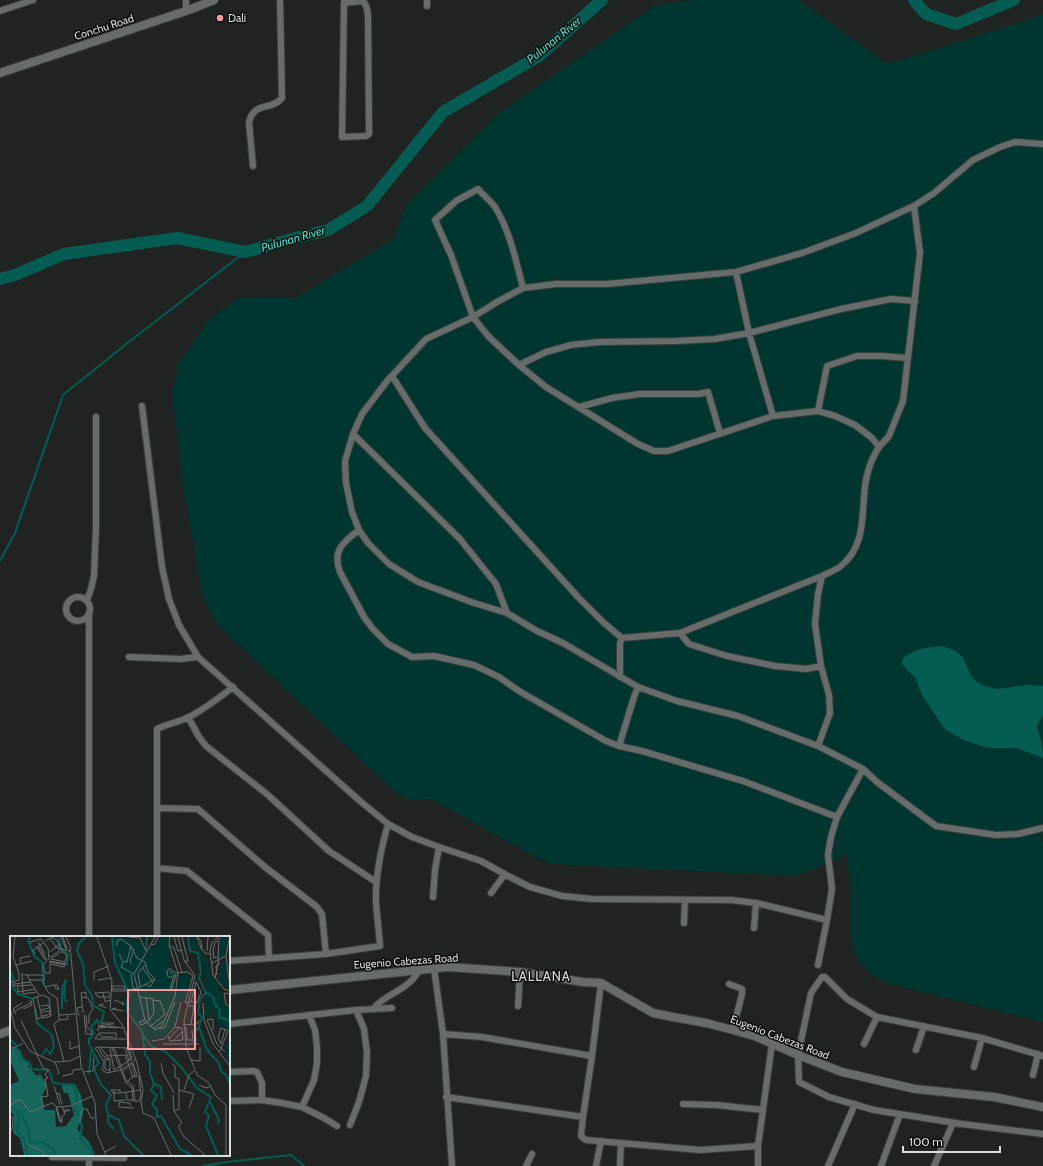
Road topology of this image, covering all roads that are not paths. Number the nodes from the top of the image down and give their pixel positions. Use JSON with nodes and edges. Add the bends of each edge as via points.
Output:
{"nodes":[{"id":1,"x":33,"y":0,"type":"edge"},
{"id":2,"x":186,"y":0,"type":"edge"},
{"id":3,"x":214,"y":0,"type":"edge"},
{"id":4,"x":280,"y":0,"type":"edge"},
{"id":5,"x":344,"y":2,"type":"edge"},
{"id":6,"x":0,"y":11,"type":"edge"},
{"id":7,"x":186,"y":11,"type":"junction"},
{"id":8,"x":0,"y":73,"type":"edge"},
{"id":9,"x":1043,"y":144,"type":"edge"},
{"id":10,"x":253,"y":166,"type":"dead end"},
{"id":11,"x":914,"y":206,"type":"junction"},
{"id":12,"x":736,"y":272,"type":"junction"},
{"id":13,"x":523,"y":288,"type":"junction"},
{"id":14,"x":915,"y":301,"type":"junction"},
{"id":15,"x":474,"y":317,"type":"junction"},
{"id":16,"x":749,"y":333,"type":"junction"},
{"id":17,"x":908,"y":358,"type":"junction"},
{"id":18,"x":519,"y":365,"type":"junction"},
{"id":19,"x":392,"y":376,"type":"junction"},
{"id":20,"x":142,"y":406,"type":"dead end"},
{"id":21,"x":579,"y":407,"type":"junction"},
{"id":22,"x":818,"y":411,"type":"junction"},
{"id":23,"x":773,"y":416,"type":"junction"},
{"id":24,"x":96,"y":417,"type":"dead end"},
{"id":25,"x":720,"y":433,"type":"junction"},
{"id":26,"x":353,"y":434,"type":"junction"},
{"id":27,"x":879,"y":447,"type":"junction"},
{"id":28,"x":359,"y":530,"type":"junction"},
{"id":29,"x":822,"y":576,"type":"junction"},
{"id":30,"x":87,"y":600,"type":"junction"},
{"id":31,"x":507,"y":612,"type":"junction"},
{"id":32,"x":89,"y":614,"type":"junction"},
{"id":33,"x":680,"y":633,"type":"junction"},
{"id":34,"x":622,"y":638,"type":"junction"},
{"id":35,"x":129,"y":657,"type":"dead end"},
{"id":36,"x":198,"y":657,"type":"junction"},
{"id":37,"x":821,"y":666,"type":"junction"},
{"id":38,"x":620,"y":677,"type":"junction"},
{"id":39,"x":233,"y":687,"type":"junction"},
{"id":40,"x":638,"y":687,"type":"junction"},
{"id":41,"x":188,"y":717,"type":"junction"},
{"id":42,"x":619,"y":746,"type":"junction"},
{"id":43,"x":818,"y":746,"type":"junction"},
{"id":44,"x":863,"y":769,"type":"junction"},
{"id":45,"x":157,"y":808,"type":"junction"},
{"id":46,"x":838,"y":817,"type":"junction"},
{"id":47,"x":388,"y":824,"type":"junction"},
{"id":48,"x":1043,"y":828,"type":"edge"},
{"id":49,"x":439,"y":847,"type":"junction"},
{"id":50,"x":156,"y":868,"type":"junction"},
{"id":51,"x":505,"y":874,"type":"junction"},
{"id":52,"x":376,"y":882,"type":"junction"},
{"id":53,"x":491,"y":893,"type":"dead end"},
{"id":54,"x":433,"y":897,"type":"dead end"},
{"id":55,"x":685,"y":900,"type":"junction"},
{"id":56,"x":756,"y":903,"type":"junction"},
{"id":57,"x":827,"y":920,"type":"junction"},
{"id":58,"x":684,"y":923,"type":"dead end"},
{"id":59,"x":754,"y":928,"type":"dead end"},
{"id":60,"x":89,"y":936,"type":"edge"},
{"id":61,"x":157,"y":936,"type":"edge"},
{"id":62,"x":326,"y":954,"type":"junction"},
{"id":63,"x":269,"y":957,"type":"junction"},
{"id":64,"x":230,"y":961,"type":"edge"},
{"id":65,"x":818,"y":965,"type":"dead end"},
{"id":66,"x":434,"y":968,"type":"junction"},
{"id":67,"x":420,"y":969,"type":"junction"},
{"id":68,"x":520,"y":972,"type":"junction"},
{"id":69,"x":601,"y":983,"type":"junction"},
{"id":70,"x":729,"y":984,"type":"dead end"},
{"id":71,"x":230,"y":990,"type":"edge"},
{"id":72,"x":518,"y":1006,"type":"dead end"},
{"id":73,"x":392,"y":1008,"type":"dead end"},
{"id":74,"x":373,"y":1009,"type":"junction"},
{"id":75,"x":356,"y":1010,"type":"junction"},
{"id":76,"x":309,"y":1015,"type":"junction"},
{"id":77,"x":877,"y":1016,"type":"junction"},
{"id":78,"x":230,"y":1024,"type":"edge"},
{"id":79,"x":924,"y":1026,"type":"junction"},
{"id":80,"x":10,"y":1030,"type":"edge"},
{"id":81,"x":733,"y":1030,"type":"junction"},
{"id":82,"x":0,"y":1034,"type":"edge"},
{"id":83,"x":443,"y":1034,"type":"junction"},
{"id":84,"x":982,"y":1038,"type":"junction"},
{"id":85,"x":772,"y":1044,"type":"junction"},
{"id":86,"x":864,"y":1044,"type":"dead end"},
{"id":87,"x":916,"y":1050,"type":"dead end"},
{"id":88,"x":1040,"y":1055,"type":"edge"},
{"id":89,"x":592,"y":1056,"type":"junction"},
{"id":90,"x":798,"y":1056,"type":"junction"},
{"id":91,"x":974,"y":1067,"type":"dead end"},
{"id":92,"x":230,"y":1072,"type":"edge"},
{"id":93,"x":1033,"y":1075,"type":"dead end"},
{"id":94,"x":446,"y":1097,"type":"junction"},
{"id":95,"x":262,"y":1100,"type":"junction"},
{"id":96,"x":230,"y":1101,"type":"edge"},
{"id":97,"x":684,"y":1104,"type":"dead end"},
{"id":98,"x":855,"y":1104,"type":"junction"},
{"id":99,"x":302,"y":1107,"type":"junction"},
{"id":100,"x":1043,"y":1107,"type":"edge"},
{"id":101,"x":763,"y":1110,"type":"junction"},
{"id":102,"x":900,"y":1114,"type":"junction"},
{"id":103,"x":583,"y":1117,"type":"junction"},
{"id":104,"x":953,"y":1123,"type":"junction"},
{"id":105,"x":350,"y":1125,"type":"dead end"},
{"id":106,"x":337,"y":1126,"type":"dead end"},
{"id":107,"x":1043,"y":1134,"type":"edge"},
{"id":108,"x":600,"y":1141,"type":"junction"},
{"id":109,"x":621,"y":1143,"type":"junction"},
{"id":110,"x":758,"y":1146,"type":"junction"},
{"id":111,"x":532,"y":1154,"type":"dead end"},
{"id":112,"x":89,"y":1156,"type":"edge"},
{"id":113,"x":52,"y":1157,"type":"dead end"},
{"id":114,"x":124,"y":1158,"type":"dead end"},
{"id":115,"x":89,"y":1166,"type":"edge"},
{"id":116,"x":452,"y":1166,"type":"edge"},
{"id":117,"x":526,"y":1166,"type":"edge"},
{"id":118,"x":596,"y":1166,"type":"edge"},
{"id":119,"x":620,"y":1166,"type":"edge"},
{"id":120,"x":758,"y":1166,"type":"edge"},
{"id":121,"x":828,"y":1166,"type":"edge"},
{"id":122,"x":881,"y":1166,"type":"edge"},
{"id":123,"x":934,"y":1166,"type":"edge"}],
"edges":[{"from":1,"to":6,"type":"street"},
{"from":2,"to":7,"type":"street"},
{"from":3,"to":7,"type":"street","name":"Conchu Road"},
{"from":4,"to":10,"type":"street","via":[[282,98],[279,102],[256,110],[251,115],[249,122]]},
{"from":5,"to":5,"type":"street","via":[[342,137],[366,136],[369,134],[367,7],[362,1]]},
{"from":7,"to":8,"type":"street","name":"Conchu Road"},
{"from":9,"to":11,"type":"street","via":[[1015,142],[989,151]]},
{"from":11,"to":12,"type":"street","via":[[849,236]]},
{"from":11,"to":14,"type":"street","via":[[920,254]]},
{"from":12,"to":13,"type":"street","via":[[608,284],[556,284]]},
{"from":12,"to":16,"type":"street"},
{"from":13,"to":15,"type":"street"},
{"from":13,"to":15,"type":"street","via":[[514,253],[503,222],[494,206],[478,189],[456,201],[435,220],[451,254]]},
{"from":14,"to":16,"type":"street","via":[[891,299],[848,307]]},
{"from":14,"to":17,"type":"street"},
{"from":15,"to":18,"type":"street","via":[[488,336]]},
{"from":15,"to":19,"type":"street","via":[[426,339]]},
{"from":16,"to":18,"type":"street","via":[[715,339],[599,342],[546,352]]},
{"from":16,"to":23,"type":"street"},
{"from":17,"to":22,"type":"street","via":[[857,356],[827,366]]},
{"from":17,"to":27,"type":"street","via":[[903,400],[889,436]]},
{"from":18,"to":21,"type":"street","via":[[546,387]]},
{"from":19,"to":26,"type":"street","via":[[362,414]]},
{"from":19,"to":34,"type":"street","via":[[425,428],[578,597]]},
{"from":20,"to":36,"type":"street","via":[[168,599],[179,625]]},
{"from":21,"to":25,"type":"street","via":[[638,444],[654,451],[668,451]]},
{"from":21,"to":25,"type":"street","via":[[640,394],[708,392]]},
{"from":22,"to":23,"type":"street"},
{"from":22,"to":27,"type":"street","via":[[855,424]]},
{"from":23,"to":25,"type":"street"},
{"from":24,"to":30,"type":"street","via":[[94,576]]},
{"from":26,"to":28,"type":"street","via":[[345,461],[346,483]]},
{"from":26,"to":31,"type":"street","via":[[460,539],[496,584]]},
{"from":27,"to":29,"type":"street","via":[[870,464],[861,535],[853,553],[841,566]]},
{"from":28,"to":31,"type":"street","via":[[389,564],[418,582],[474,603]]},
{"from":28,"to":42,"type":"street","via":[[342,545],[337,555],[337,565],[364,617],[388,644],[412,657],[434,656],[474,665]]},
{"from":29,"to":33,"type":"street"},
{"from":29,"to":37,"type":"street","via":[[815,624]]},
{"from":30,"to":32,"type":"street","via":[[90,606]]},
{"from":30,"to":32,"type":"street","via":[[74,597],[67,604],[66,611],[75,621],[82,621]]},
{"from":31,"to":38,"type":"street"},
{"from":32,"to":60,"type":"street"},
{"from":33,"to":34,"type":"street"},
{"from":33,"to":37,"type":"street","via":[[689,644],[727,656],[806,670]]},
{"from":34,"to":38,"type":"street"},
{"from":35,"to":36,"type":"street"},
{"from":36,"to":39,"type":"street"},
{"from":37,"to":43,"type":"street","via":[[829,695],[830,713]]},
{"from":38,"to":40,"type":"street"},
{"from":39,"to":41,"type":"street"},
{"from":39,"to":47,"type":"street"},
{"from":40,"to":42,"type":"street"},
{"from":40,"to":43,"type":"street","via":[[677,701],[738,716]]},
{"from":41,"to":45,"type":"street","via":[[157,729]]},
{"from":41,"to":52,"type":"street","via":[[198,737],[206,746],[268,795],[329,851]]},
{"from":42,"to":46,"type":"street","via":[[744,781]]},
{"from":43,"to":44,"type":"street"},
{"from":44,"to":46,"type":"street"},
{"from":44,"to":48,"type":"street","via":[[936,826],[996,835],[1018,834]]},
{"from":45,"to":50,"type":"street"},
{"from":45,"to":62,"type":"street","via":[[198,809],[265,867],[317,907],[322,914]]},
{"from":46,"to":57,"type":"street","via":[[828,855],[832,889]]},
{"from":47,"to":49,"type":"street"},
{"from":47,"to":52,"type":"street"},
{"from":49,"to":51,"type":"street","via":[[481,861]]},
{"from":49,"to":54,"type":"street"},
{"from":50,"to":61,"type":"street"},
{"from":50,"to":63,"type":"street","via":[[187,871],[270,933]]},
{"from":51,"to":53,"type":"street"},
{"from":51,"to":55,"type":"street","via":[[530,887],[562,896],[592,899]]},
{"from":52,"to":62,"type":"street","via":[[380,946]]},
{"from":55,"to":56,"type":"street"},
{"from":55,"to":58,"type":"street"},
{"from":56,"to":57,"type":"street"},
{"from":56,"to":59,"type":"street"},
{"from":57,"to":65,"type":"street"},
{"from":62,"to":63,"type":"street"},
{"from":63,"to":64,"type":"street"},
{"from":66,"to":67,"type":"street","name":"Eugenio Cabezas Road"},
{"from":66,"to":68,"type":"street","name":"Eugenio Cabezas Road"},
{"from":66,"to":83,"type":"street"},
{"from":67,"to":71,"type":"street","name":"Eugenio Cabezas Road"},
{"from":67,"to":74,"type":"street","via":[[406,986],[378,1003]]},
{"from":68,"to":69,"type":"street","name":"Eugenio Cabezas Road"},
{"from":68,"to":72,"type":"street"},
{"from":69,"to":81,"type":"street","name":"Eugenio Cabezas Road","via":[[653,1013]]},
{"from":69,"to":89,"type":"street"},
{"from":70,"to":81,"type":"street","via":[[742,990]]},
{"from":73,"to":74,"type":"street"},
{"from":74,"to":75,"type":"street"},
{"from":75,"to":76,"type":"street"},
{"from":75,"to":105,"type":"street","via":[[364,1029],[367,1052],[366,1076]]},
{"from":76,"to":78,"type":"street"},
{"from":76,"to":99,"type":"street","via":[[315,1030],[317,1063],[314,1080]]},
{"from":77,"to":79,"type":"street"},
{"from":77,"to":86,"type":"street"},
{"from":77,"to":90,"type":"street","via":[[847,999],[822,977],[811,993]]},
{"from":79,"to":84,"type":"street"},
{"from":79,"to":87,"type":"street"},
{"from":80,"to":82,"type":"street"},
{"from":81,"to":85,"type":"street","name":"Eugenio Cabezas Road"},
{"from":83,"to":89,"type":"street","via":[[482,1037]]},
{"from":83,"to":94,"type":"street"},
{"from":84,"to":88,"type":"street"},
{"from":84,"to":91,"type":"street"},
{"from":85,"to":90,"type":"street","name":"Eugenio Cabezas Road"},
{"from":85,"to":101,"type":"street"},
{"from":88,"to":93,"type":"street"},
{"from":89,"to":103,"type":"street"},
{"from":90,"to":98,"type":"street","via":[[799,1082],[829,1098]]},
{"from":90,"to":100,"type":"street","name":"Eugenio Cabezas Road","via":[[842,1072],[915,1089],[994,1097]]},
{"from":92,"to":95,"type":"street","via":[[257,1072],[262,1084]]},
{"from":94,"to":103,"type":"street"},
{"from":94,"to":116,"type":"street"},
{"from":95,"to":96,"type":"street"},
{"from":95,"to":99,"type":"street"},
{"from":97,"to":101,"type":"street"},
{"from":98,"to":102,"type":"street"},
{"from":98,"to":121,"type":"street"},
{"from":99,"to":106,"type":"street"},
{"from":101,"to":110,"type":"street"},
{"from":102,"to":104,"type":"street"},
{"from":102,"to":122,"type":"street"},
{"from":103,"to":108,"type":"street","via":[[582,1137],[586,1140]]},
{"from":104,"to":107,"type":"street"},
{"from":104,"to":123,"type":"street"},
{"from":108,"to":109,"type":"street"},
{"from":108,"to":118,"type":"street"},
{"from":109,"to":110,"type":"street","via":[[700,1150]]},
{"from":109,"to":119,"type":"street"},
{"from":110,"to":120,"type":"street"},
{"from":111,"to":117,"type":"street"},
{"from":112,"to":113,"type":"street"},
{"from":112,"to":114,"type":"street"},
{"from":112,"to":115,"type":"street"}]}
